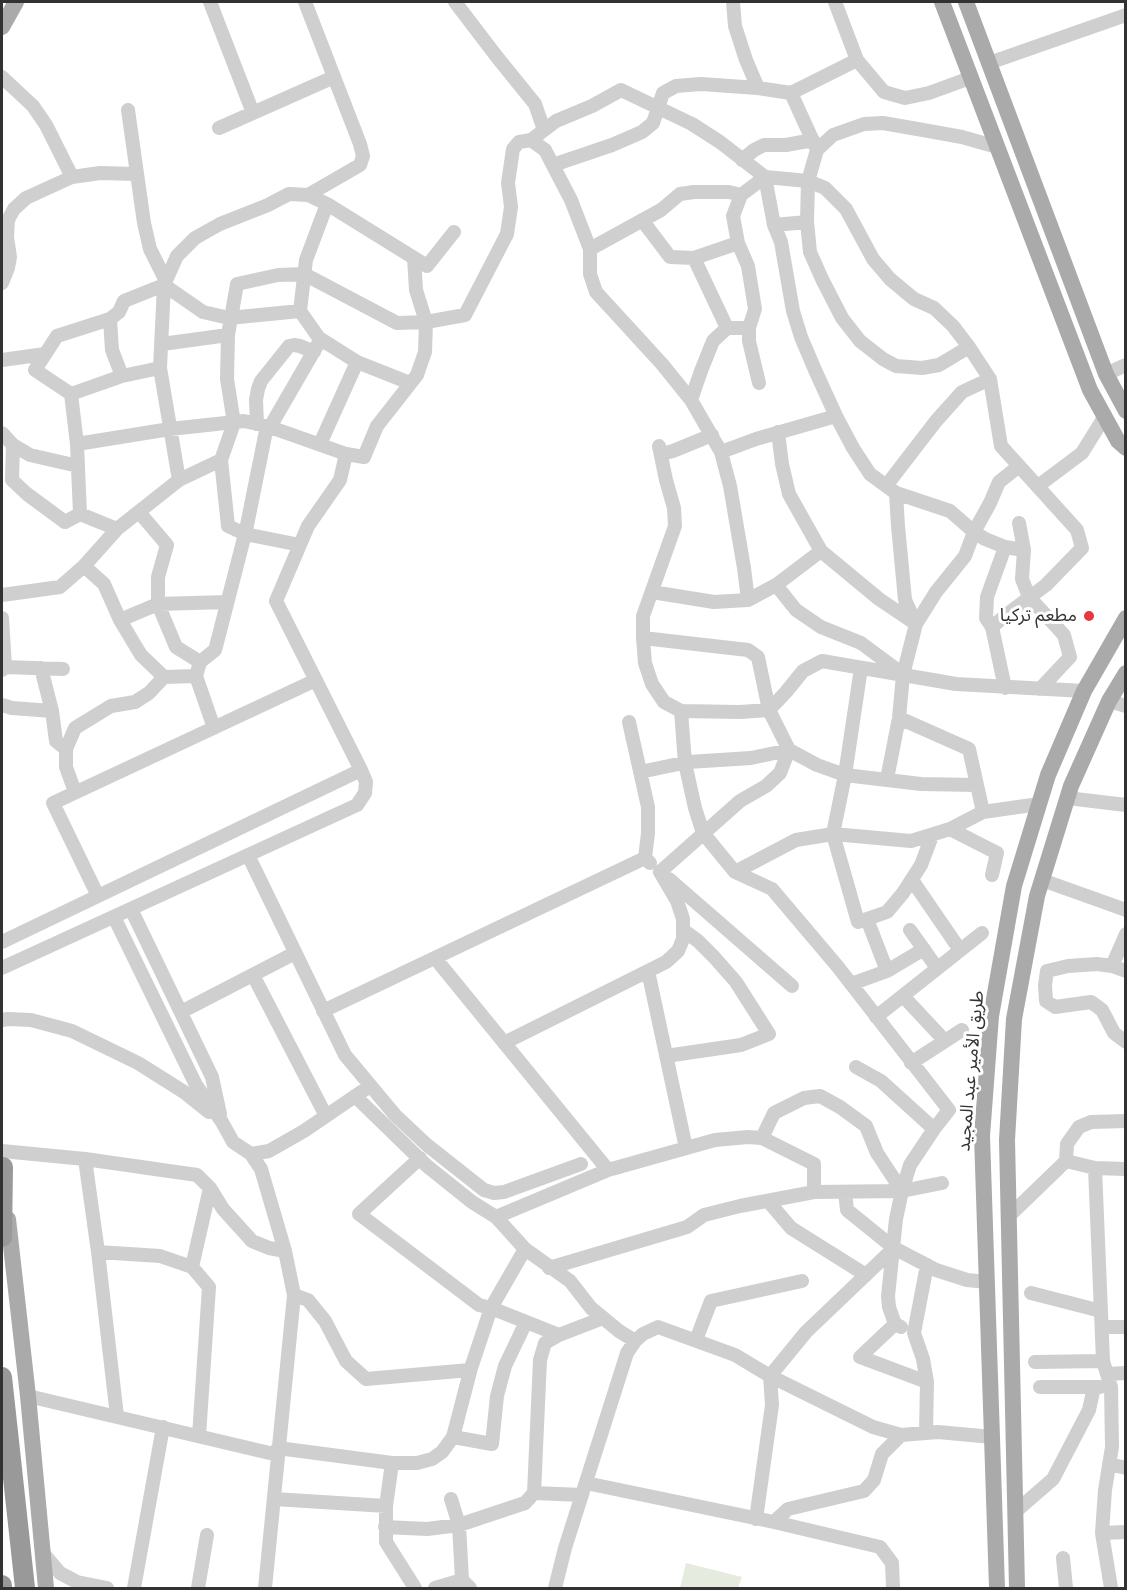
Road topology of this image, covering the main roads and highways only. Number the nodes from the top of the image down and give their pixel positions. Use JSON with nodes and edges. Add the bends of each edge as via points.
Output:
{"nodes":[{"id":1,"x":16,"y":2,"type":"edge"},
{"id":2,"x":942,"y":2,"type":"edge"},
{"id":3,"x":966,"y":2,"type":"edge"},
{"id":4,"x":2,"y":27,"type":"edge"},
{"id":5,"x":1125,"y":411,"type":"edge"},
{"id":6,"x":1125,"y":448,"type":"edge"},
{"id":7,"x":1125,"y":618,"type":"edge"},
{"id":8,"x":1125,"y":673,"type":"edge"},
{"id":9,"x":1117,"y":703,"type":"edge"},
{"id":10,"x":2,"y":1158,"type":"edge"},
{"id":11,"x":2,"y":1237,"type":"edge"},
{"id":12,"x":2,"y":1377,"type":"edge"},
{"id":13,"x":1017,"y":1560,"type":"junction"},
{"id":14,"x":996,"y":1561,"type":"junction"},
{"id":15,"x":25,"y":1588,"type":"edge"},
{"id":16,"x":46,"y":1588,"type":"edge"},
{"id":17,"x":997,"y":1588,"type":"edge"},
{"id":18,"x":1017,"y":1588,"type":"edge"}],
"edges":[{"from":1,"to":4,"type":"main road"},
{"from":2,"to":6,"type":"main road","via":[[1090,390]]},
{"from":3,"to":5,"type":"main road","via":[[1106,374]]},
{"from":7,"to":14,"type":"main road","name":"طريق الأمير عبد المجيد","via":[[1084,691],[1048,775],[1014,886],[992,1016],[982,1136]]},
{"from":8,"to":9,"type":"main road"},
{"from":9,"to":13,"type":"main road","via":[[1067,798],[1037,896],[1014,1019],[1007,1140]]},
{"from":10,"to":11,"type":"highway"},
{"from":10,"to":16,"type":"main road"},
{"from":12,"to":15,"type":"highway"},
{"from":13,"to":14,"type":"main road"},
{"from":13,"to":18,"type":"main road"},
{"from":14,"to":17,"type":"main road","name":"طريق الأمير عبد المجيد"}]}
